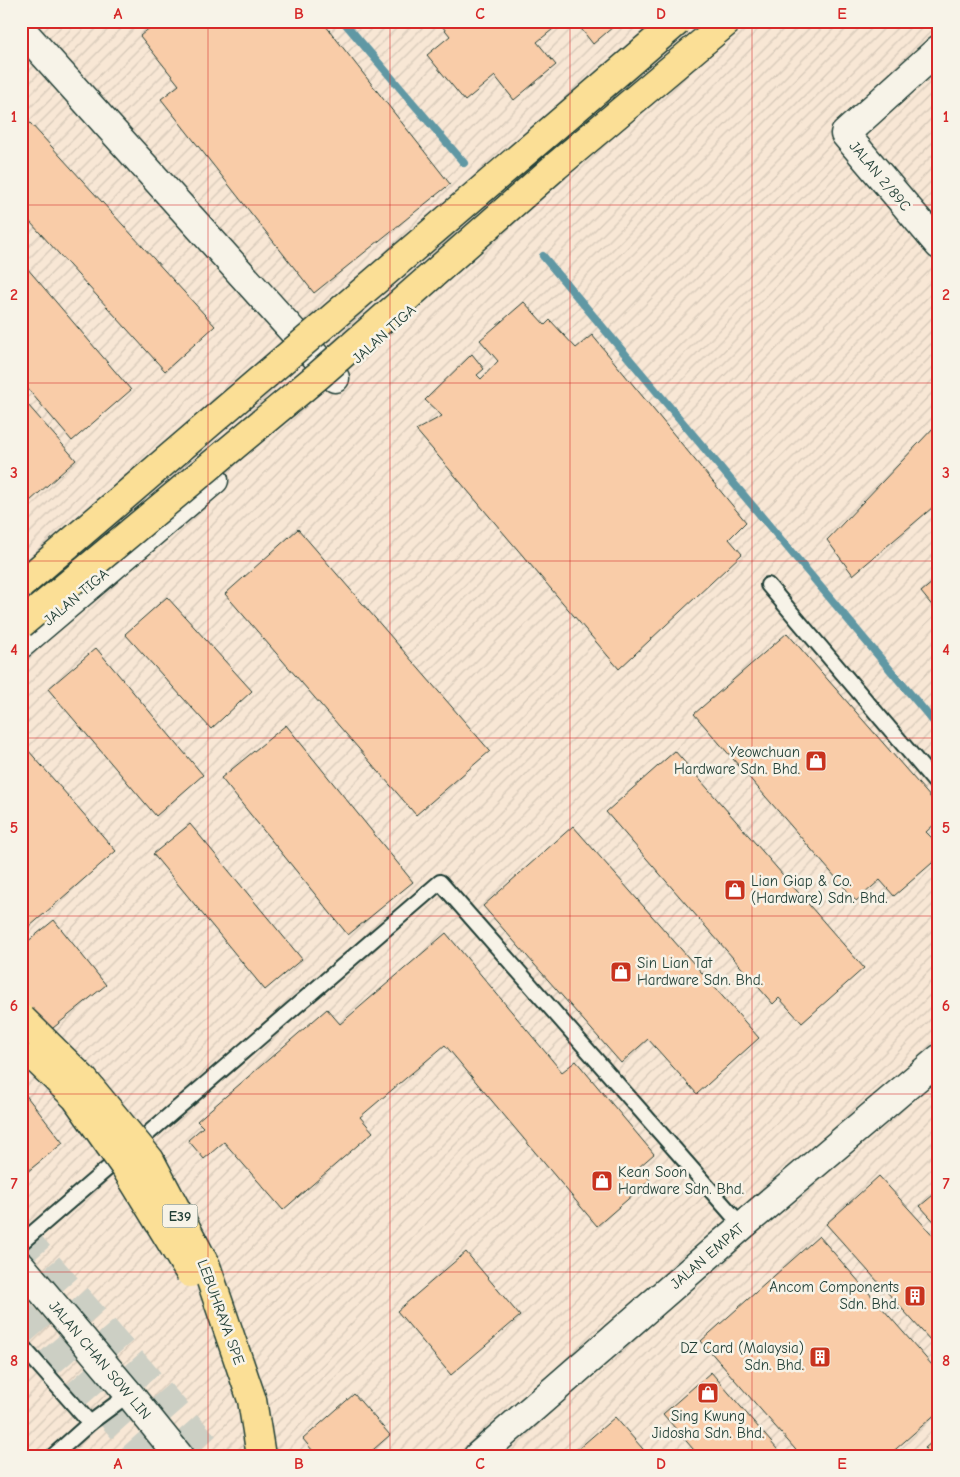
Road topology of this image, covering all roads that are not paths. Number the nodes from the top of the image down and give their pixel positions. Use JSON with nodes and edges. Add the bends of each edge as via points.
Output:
{"nodes":[{"id":1,"x":661,"y":21,"type":"edge"},
{"id":2,"x":678,"y":21,"type":"edge"},
{"id":3,"x":728,"y":21,"type":"edge"},
{"id":4,"x":744,"y":21,"type":"edge"},
{"id":5,"x":21,"y":29,"type":"edge"},
{"id":6,"x":939,"y":49,"type":"edge"},
{"id":7,"x":939,"y":245,"type":"edge"},
{"id":8,"x":298,"y":338,"type":"junction"},
{"id":9,"x":335,"y":378,"type":"junction"},
{"id":10,"x":21,"y":575,"type":"edge"},
{"id":11,"x":21,"y":585,"type":"edge"},
{"id":12,"x":768,"y":585,"type":"dead end"},
{"id":13,"x":21,"y":624,"type":"edge"},
{"id":14,"x":21,"y":644,"type":"edge"},
{"id":15,"x":939,"y":787,"type":"edge"},
{"id":16,"x":21,"y":1018,"type":"edge"},
{"id":17,"x":21,"y":1045,"type":"edge"},
{"id":18,"x":939,"y":1059,"type":"edge"},
{"id":19,"x":742,"y":1226,"type":"junction"},
{"id":20,"x":21,"y":1242,"type":"edge"},
{"id":21,"x":21,"y":1266,"type":"edge"},
{"id":22,"x":21,"y":1345,"type":"edge"},
{"id":23,"x":129,"y":1394,"type":"junction"},
{"id":24,"x":90,"y":1423,"type":"junction"},
{"id":25,"x":53,"y":1456,"type":"edge"},
{"id":26,"x":178,"y":1456,"type":"edge"},
{"id":27,"x":246,"y":1456,"type":"edge"},
{"id":28,"x":262,"y":1456,"type":"edge"},
{"id":29,"x":478,"y":1456,"type":"edge"}],
"edges":[{"from":1,"to":8,"type":"street"},
{"from":2,"to":11,"type":"highway","bridge":true},
{"from":3,"to":13,"type":"highway","bridge":true,"via":[[556,166],[319,374]]},
{"from":4,"to":9,"type":"street","name":"JALAN TIGA","via":[[546,190]]},
{"from":5,"to":8,"type":"street"},
{"from":6,"to":7,"type":"street","name":"JALAN 2/89C","via":[[845,134]]},
{"from":8,"to":9,"type":"street"},
{"from":8,"to":10,"type":"street"},
{"from":9,"to":14,"type":"street","name":"JALAN TIGA"},
{"from":12,"to":15,"type":"lane"},
{"from":16,"to":28,"type":"highway","name":"LEBUHRAYA SPE","number":"E39","bridge":true,"via":[[84,1080],[150,1160],[206,1266],[252,1400]]},
{"from":17,"to":27,"type":"highway","name":"LEBUHRAYA SPE","number":"E39","bridge":true,"via":[[76,1098],[189,1269],[237,1406]]},
{"from":18,"to":19,"type":"street","name":"JALAN EMPAT"},
{"from":19,"to":20,"type":"lane","via":[[440,882]]},
{"from":19,"to":29,"type":"street","name":"JALAN EMPAT"},
{"from":21,"to":23,"type":"street","name":"JALAN CHAN SOW LIN"},
{"from":22,"to":24,"type":"lane"},
{"from":23,"to":24,"type":"lane"},
{"from":23,"to":26,"type":"street","name":"JALAN CHAN SOW LIN"},
{"from":24,"to":25,"type":"lane"}]}
